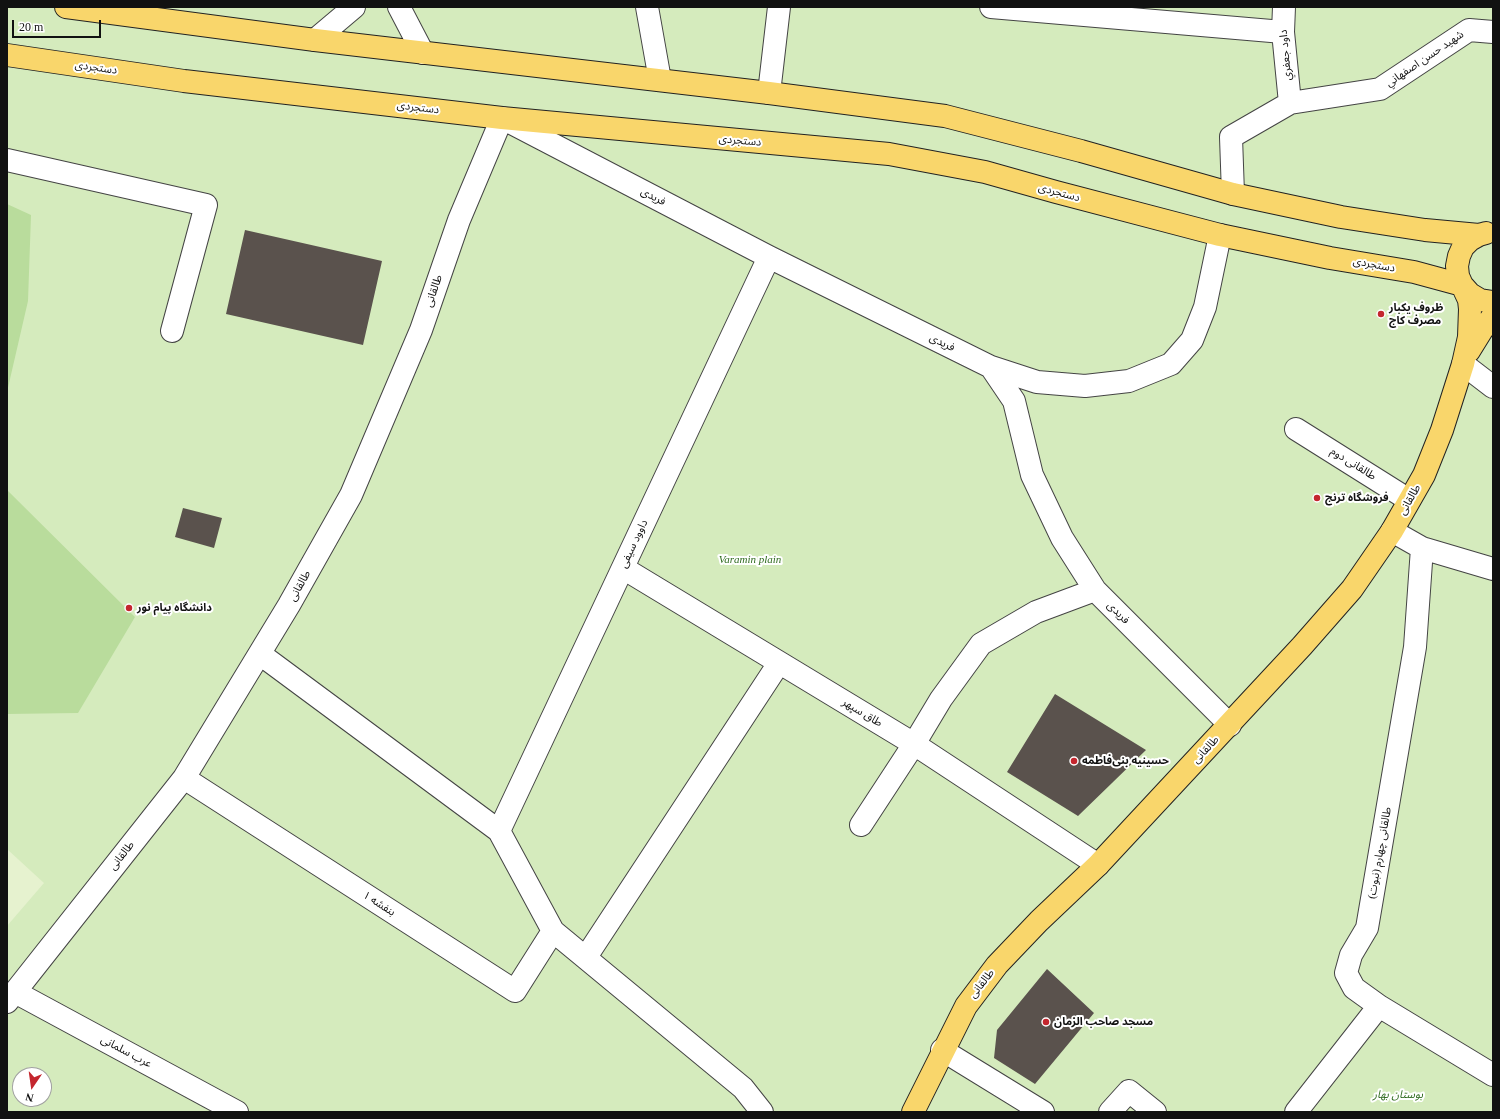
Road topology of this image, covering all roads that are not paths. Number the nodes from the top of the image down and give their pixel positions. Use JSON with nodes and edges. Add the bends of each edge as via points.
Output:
{"nodes":[{"id":1,"x":66,"y":7,"type":"edge"},
{"id":2,"x":354,"y":7,"type":"edge"},
{"id":3,"x":399,"y":7,"type":"edge"},
{"id":4,"x":647,"y":7,"type":"edge"},
{"id":5,"x":779,"y":7,"type":"edge"},
{"id":6,"x":1001,"y":7,"type":"edge"},
{"id":7,"x":1284,"y":7,"type":"edge"},
{"id":8,"x":1283,"y":32,"type":"junction"},
{"id":9,"x":1493,"y":32,"type":"edge"},
{"id":10,"x":315,"y":40,"type":"junction"},
{"id":11,"x":423,"y":53,"type":"junction"},
{"id":12,"x":7,"y":55,"type":"edge"},
{"id":13,"x":660,"y":80,"type":"junction"},
{"id":14,"x":769,"y":93,"type":"junction"},
{"id":15,"x":1290,"y":103,"type":"junction"},
{"id":16,"x":502,"y":118,"type":"junction"},
{"id":17,"x":7,"y":160,"type":"edge"},
{"id":18,"x":1233,"y":194,"type":"junction"},
{"id":19,"x":1490,"y":232,"type":"edge"},
{"id":20,"x":1220,"y":235,"type":"junction"},
{"id":21,"x":769,"y":257,"type":"junction"},
{"id":22,"x":1462,"y":285,"type":"junction"},
{"id":23,"x":1493,"y":302,"type":"edge"},
{"id":24,"x":1493,"y":316,"type":"edge"},
{"id":25,"x":172,"y":331,"type":"dead end"},
{"id":26,"x":1463,"y":364,"type":"junction"},
{"id":27,"x":991,"y":367,"type":"junction"},
{"id":28,"x":1493,"y":387,"type":"edge"},
{"id":29,"x":1296,"y":429,"type":"dead end"},
{"id":30,"x":1409,"y":500,"type":"junction"},
{"id":31,"x":1392,"y":531,"type":"junction"},
{"id":32,"x":1422,"y":548,"type":"junction"},
{"id":33,"x":623,"y":568,"type":"junction"},
{"id":34,"x":1493,"y":569,"type":"edge"},
{"id":35,"x":1094,"y":590,"type":"junction"},
{"id":36,"x":260,"y":654,"type":"junction"},
{"id":37,"x":779,"y":663,"type":"junction"},
{"id":38,"x":1230,"y":724,"type":"junction"},
{"id":39,"x":914,"y":744,"type":"junction"},
{"id":40,"x":184,"y":778,"type":"junction"},
{"id":41,"x":861,"y":825,"type":"dead end"},
{"id":42,"x":500,"y":831,"type":"junction"},
{"id":43,"x":1098,"y":865,"type":"junction"},
{"id":44,"x":554,"y":931,"type":"junction"},
{"id":45,"x":586,"y":957,"type":"junction"},
{"id":46,"x":11,"y":997,"type":"edge"},
{"id":47,"x":1379,"y":1006,"type":"junction"},
{"id":48,"x":942,"y":1050,"type":"junction"},
{"id":49,"x":1493,"y":1076,"type":"edge"},
{"id":50,"x":237,"y":1112,"type":"edge"},
{"id":51,"x":762,"y":1112,"type":"edge"},
{"id":52,"x":913,"y":1112,"type":"edge"},
{"id":53,"x":1043,"y":1112,"type":"edge"},
{"id":54,"x":1110,"y":1112,"type":"edge"},
{"id":55,"x":1156,"y":1112,"type":"edge"},
{"id":56,"x":1296,"y":1112,"type":"edge"}],
"edges":[{"from":1,"to":10,"type":"main road"},
{"from":2,"to":10,"type":"street"},
{"from":3,"to":11,"type":"street"},
{"from":4,"to":13,"type":"street"},
{"from":5,"to":14,"type":"street"},
{"from":6,"to":8,"type":"street"},
{"from":7,"to":8,"type":"street","name":"داود جعفري"},
{"from":8,"to":15,"type":"street","name":"داود جعفري"},
{"from":9,"to":15,"type":"street","name":"شهيد حسن اصفهاني","via":[[1469,30],[1380,89]]},
{"from":10,"to":11,"type":"main road"},
{"from":11,"to":13,"type":"main road"},
{"from":12,"to":16,"type":"main road","name":"دستجردی","via":[[184,81]]},
{"from":13,"to":14,"type":"main road"},
{"from":14,"to":18,"type":"main road","via":[[945,116],[1082,151]]},
{"from":15,"to":18,"type":"street","name":"شهيد حسن اصفهاني","via":[[1231,137]]},
{"from":16,"to":20,"type":"main road","name":"دستجردی","via":[[889,154],[985,172]]},
{"from":16,"to":21,"type":"street","name":"فریدی"},
{"from":16,"to":36,"type":"street","name":"طالقانی","via":[[459,220],[421,330],[351,495]]},
{"from":17,"to":25,"type":"street","via":[[206,205]]},
{"from":18,"to":19,"type":"main road","via":[[1341,217],[1425,230]]},
{"from":19,"to":22,"type":"main road","name":"طالقانی","via":[[1470,240],[1463,247],[1457,266]]},
{"from":20,"to":22,"type":"main road","name":"دستجردی","via":[[1414,272]]},
{"from":20,"to":27,"type":"street","via":[[1205,307],[1192,340],[1171,364],[1129,381],[1085,386],[1037,382]]},
{"from":21,"to":27,"type":"street","name":"فریدی"},
{"from":21,"to":33,"type":"street","name":"داوود سیفی"},
{"from":22,"to":23,"type":"main road","via":[[1480,300]]},
{"from":22,"to":26,"type":"main road","name":"طالقانی","via":[[1470,309],[1469,337]]},
{"from":24,"to":26,"type":"main road","name":"طالقانی","via":[[1470,348]]},
{"from":26,"to":28,"type":"street"},
{"from":26,"to":30,"type":"main road","name":"طالقانی","via":[[1424,475]]},
{"from":27,"to":35,"type":"street","name":"فریدی","via":[[1014,401],[1032,475],[1062,538]]},
{"from":29,"to":30,"type":"street","name":"طالقانی دوم"},
{"from":30,"to":31,"type":"main road","name":"طالقانی"},
{"from":31,"to":32,"type":"street"},
{"from":31,"to":38,"type":"main road","name":"طالقانی","via":[[1352,589]]},
{"from":32,"to":34,"type":"street"},
{"from":32,"to":47,"type":"street","name":"طالقانی چهارم (نبوت)","via":[[1415,647],[1367,928],[1351,955],[1346,972],[1354,988]]},
{"from":33,"to":37,"type":"street","name":"طاق سپهر"},
{"from":33,"to":42,"type":"street","name":"داوود سیفی"},
{"from":35,"to":38,"type":"street","name":"فریدی"},
{"from":35,"to":39,"type":"street","via":[[1036,612],[981,644],[941,699]]},
{"from":36,"to":40,"type":"street","name":"طالقانی"},
{"from":36,"to":42,"type":"street"},
{"from":37,"to":39,"type":"street","name":"طاق سپهر"},
{"from":37,"to":45,"type":"street"},
{"from":38,"to":43,"type":"main road","name":"طالقانی"},
{"from":39,"to":41,"type":"street"},
{"from":39,"to":43,"type":"street","name":"طاق سپهر"},
{"from":40,"to":44,"type":"street","name":"بنفشه ۱","via":[[515,991]]},
{"from":40,"to":46,"type":"street","name":"طالقانی"},
{"from":42,"to":44,"type":"street"},
{"from":43,"to":48,"type":"main road","name":"طالقانی","via":[[1039,921],[998,965],[966,1006]]},
{"from":44,"to":45,"type":"street"},
{"from":45,"to":51,"type":"street","via":[[742,1088]]},
{"from":46,"to":50,"type":"street","name":"عرب سلمانی"},
{"from":47,"to":49,"type":"street","name":"طالقانی چهارم (نبوت)"},
{"from":47,"to":56,"type":"street"},
{"from":48,"to":52,"type":"main road","name":"طالقانی"},
{"from":48,"to":53,"type":"street"},
{"from":54,"to":55,"type":"street","via":[[1129,1091]]}]}
